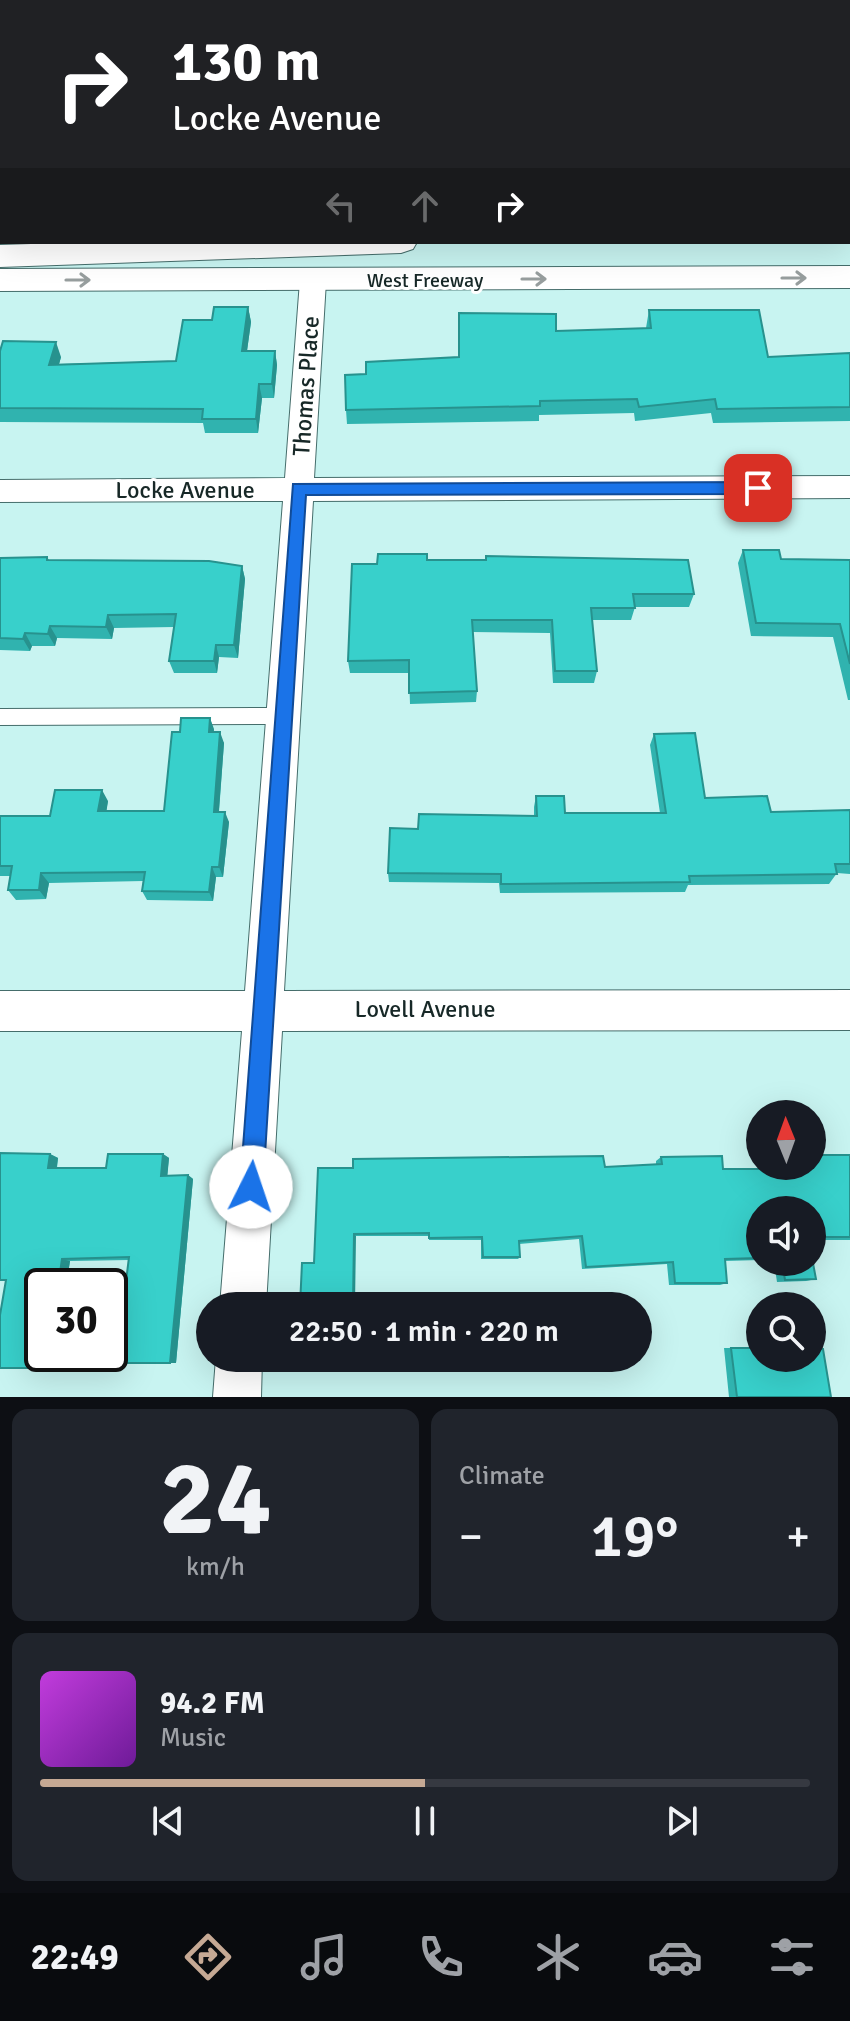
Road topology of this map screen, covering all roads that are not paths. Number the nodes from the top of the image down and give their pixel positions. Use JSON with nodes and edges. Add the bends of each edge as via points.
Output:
{"nodes":[{"id":1,"x":344,"y":244,"type":"edge"},
{"id":2,"x":0,"y":256,"type":"edge"},
{"id":3,"x":850,"y":277,"type":"edge"},
{"id":4,"x":0,"y":280,"type":"edge"},
{"id":5,"x":313,"y":281,"type":"junction"},
{"id":6,"x":850,"y":487,"type":"edge"},
{"id":7,"x":299,"y":489,"type":"junction"},
{"id":8,"x":0,"y":491,"type":"edge"},
{"id":9,"x":283,"y":716,"type":"junction"},
{"id":10,"x":0,"y":717,"type":"edge"},
{"id":11,"x":263,"y":1009,"type":"junction"},
{"id":12,"x":850,"y":1010,"type":"edge"},
{"id":13,"x":0,"y":1011,"type":"edge"},
{"id":14,"x":244,"y":1292,"type":"edge"},
{"id":15,"x":238,"y":1372,"type":"edge"},
{"id":16,"x":237,"y":1397,"type":"edge"}],
"edges":[{"from":1,"to":2,"type":"main road"},
{"from":5,"to":3,"type":"main road","name":"West Freeway","one_way":true},
{"from":4,"to":5,"type":"main road","name":"West Freeway","one_way":true},
{"from":5,"to":7,"type":"street","name":"Thomas Place"},
{"from":6,"to":7,"type":"street","name":"Locke Avenue"},
{"from":7,"to":8,"type":"street","name":"Locke Avenue"},
{"from":7,"to":9,"type":"street","name":"Thomas Place"},
{"from":9,"to":10,"type":"lane"},
{"from":9,"to":11,"type":"street","name":"Thomas Place"},
{"from":11,"to":12,"type":"street","name":"Lovell Avenue"},
{"from":11,"to":13,"type":"street","name":"Lovell Avenue"},
{"from":11,"to":14,"type":"street","name":"Thomas Place"},
{"from":15,"to":16,"type":"street"}]}
